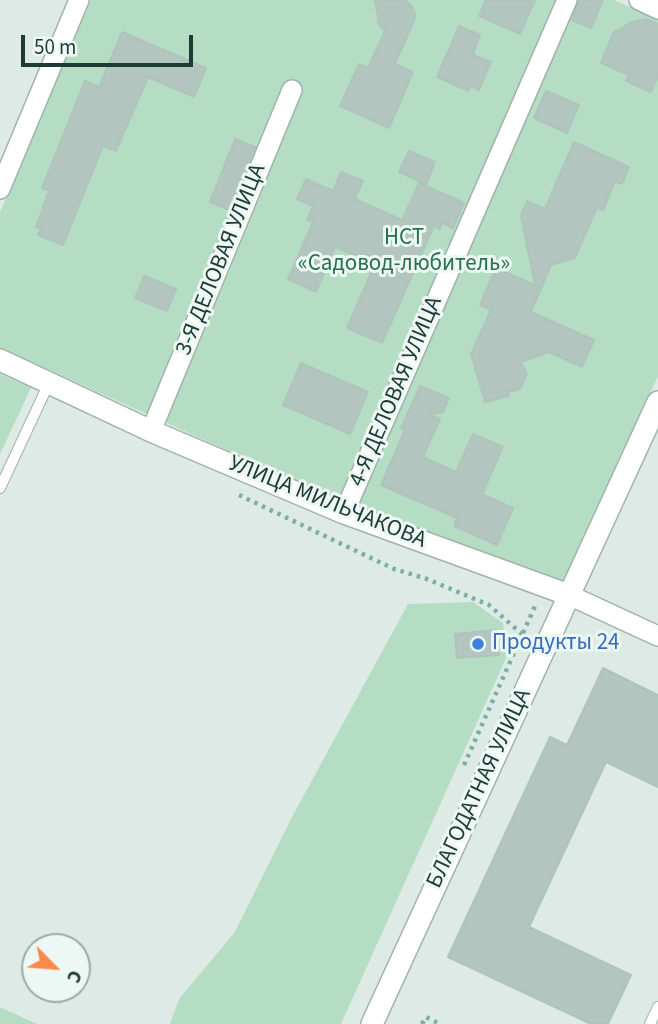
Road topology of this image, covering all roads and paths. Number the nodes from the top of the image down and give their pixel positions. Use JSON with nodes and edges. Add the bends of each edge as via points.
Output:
{"nodes":[{"id":1,"x":79,"y":0,"type":"edge"},
{"id":2,"x":567,"y":0,"type":"edge"},
{"id":3,"x":639,"y":0,"type":"edge"},
{"id":4,"x":658,"y":9,"type":"edge"},
{"id":5,"x":292,"y":90,"type":"dead end"},
{"id":6,"x":0,"y":188,"type":"edge"},
{"id":7,"x":0,"y":360,"type":"edge"},
{"id":8,"x":49,"y":383,"type":"junction"},
{"id":9,"x":658,"y":402,"type":"edge"},
{"id":10,"x":152,"y":431,"type":"junction"},
{"id":11,"x":0,"y":488,"type":"edge"},
{"id":12,"x":344,"y":513,"type":"junction"},
{"id":13,"x":569,"y":596,"type":"junction"},
{"id":14,"x":658,"y":636,"type":"edge"},
{"id":15,"x":658,"y":1007,"type":"edge"},
{"id":16,"x":372,"y":1024,"type":"edge"},
{"id":17,"x":422,"y":1024,"type":"edge"},
{"id":18,"x":440,"y":1024,"type":"edge"},
{"id":19,"x":650,"y":1024,"type":"edge"}],
"edges":[{"from":1,"to":6,"type":"street"},
{"from":2,"to":12,"type":"street","name":"4-Я ДЕЛОВАЯ УЛИЦА"},
{"from":3,"to":4,"type":"street"},
{"from":5,"to":10,"type":"street","name":"3-Я ДЕЛОВАЯ УЛИЦА"},
{"from":7,"to":8,"type":"street","name":"УЛИЦА МИЛЬЧАКОВА"},
{"from":8,"to":10,"type":"street","name":"УЛИЦА МИЛЬЧАКОВА"},
{"from":8,"to":11,"type":"lane"},
{"from":9,"to":13,"type":"street","name":"БЛАГОДАТНАЯ УЛИЦА"},
{"from":10,"to":12,"type":"street","name":"УЛИЦА МИЛЬЧАКОВА"},
{"from":12,"to":13,"type":"street","name":"УЛИЦА МИЛЬЧАКОВА"},
{"from":13,"to":14,"type":"street","name":"УЛИЦА МИЛЬЧАКОВА"},
{"from":13,"to":16,"type":"street","name":"БЛАГОДАТНАЯ УЛИЦА"},
{"from":15,"to":19,"type":"lane"},
{"from":17,"to":18,"type":"path","via":[[426,1017]]}]}
